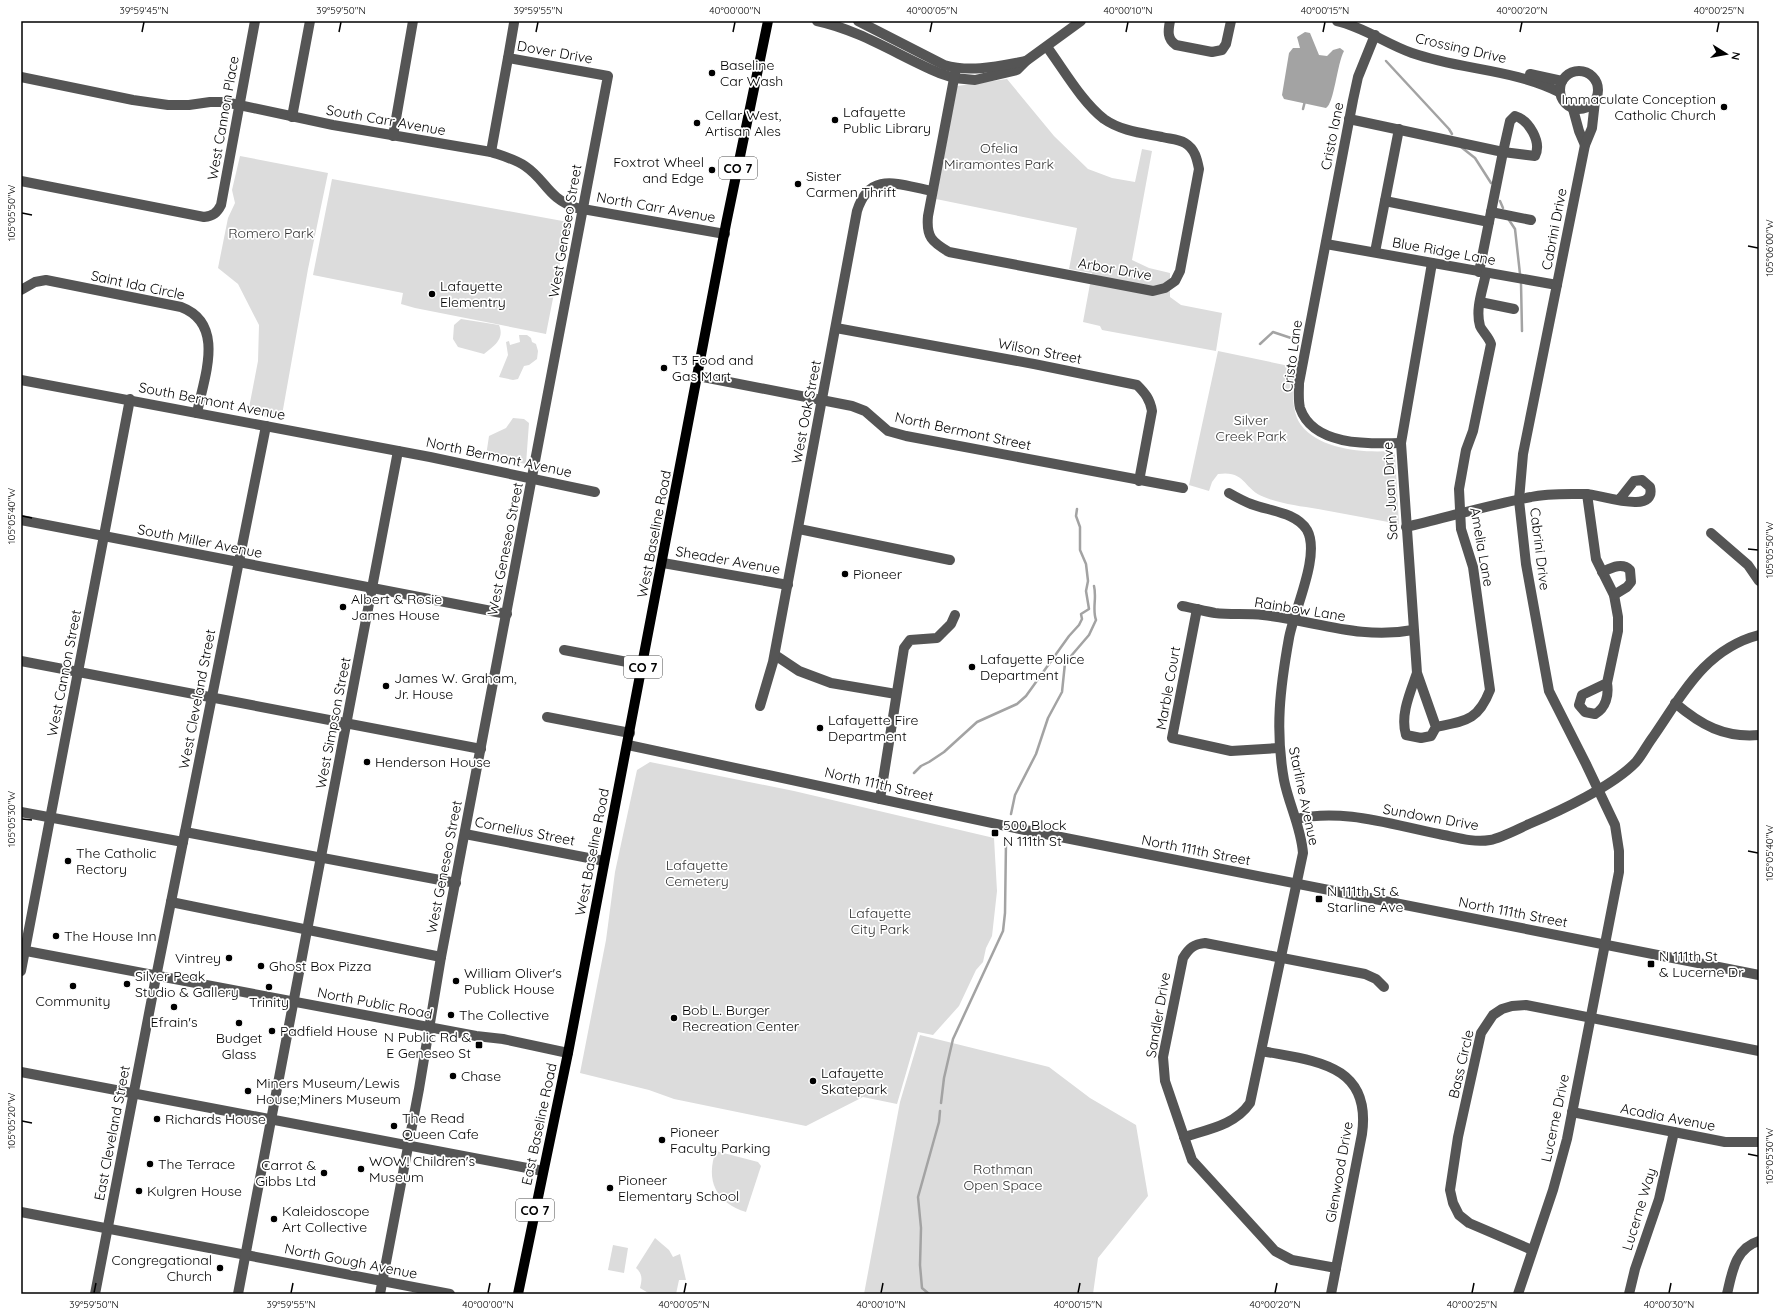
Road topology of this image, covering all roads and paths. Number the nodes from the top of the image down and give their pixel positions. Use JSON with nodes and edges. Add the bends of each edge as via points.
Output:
{"nodes":[{"id":1,"x":255,"y":21,"type":"edge"},
{"id":2,"x":310,"y":21,"type":"edge"},
{"id":3,"x":413,"y":21,"type":"edge"},
{"id":4,"x":768,"y":21,"type":"edge"},
{"id":5,"x":817,"y":21,"type":"edge"},
{"id":6,"x":858,"y":21,"type":"edge"},
{"id":7,"x":1081,"y":21,"type":"edge"},
{"id":8,"x":1170,"y":21,"type":"edge"},
{"id":9,"x":1231,"y":21,"type":"edge"},
{"id":10,"x":1337,"y":21,"type":"edge"},
{"id":11,"x":514,"y":23,"type":"dead end"},
{"id":12,"x":1375,"y":35,"type":"junction"},
{"id":13,"x":1047,"y":47,"type":"junction"},
{"id":14,"x":508,"y":58,"type":"junction"},
{"id":15,"x":955,"y":73,"type":"junction"},
{"id":16,"x":1512,"y":74,"type":"junction"},
{"id":17,"x":608,"y":76,"type":"joint"},
{"id":18,"x":21,"y":77,"type":"edge"},
{"id":19,"x":1562,"y":80,"type":"junction"},
{"id":20,"x":1559,"y":92,"type":"junction"},
{"id":21,"x":1595,"y":101,"type":"junction"},
{"id":22,"x":239,"y":106,"type":"junction"},
{"id":23,"x":1574,"y":109,"type":"junction"},
{"id":24,"x":292,"y":117,"type":"junction"},
{"id":25,"x":1349,"y":120,"type":"junction"},
{"id":26,"x":1399,"y":129,"type":"junction"},
{"id":27,"x":392,"y":136,"type":"junction"},
{"id":28,"x":1585,"y":145,"type":"junction"},
{"id":29,"x":491,"y":152,"type":"junction"},
{"id":30,"x":526,"y":167,"type":"joint"},
{"id":31,"x":21,"y":181,"type":"edge"},
{"id":32,"x":932,"y":191,"type":"junction"},
{"id":33,"x":1385,"y":201,"type":"junction"},
{"id":34,"x":583,"y":209,"type":"junction"},
{"id":35,"x":1490,"y":217,"type":"junction"},
{"id":36,"x":1531,"y":220,"type":"dead end"},
{"id":37,"x":725,"y":234,"type":"junction"},
{"id":38,"x":1326,"y":244,"type":"junction"},
{"id":39,"x":1375,"y":252,"type":"junction"},
{"id":40,"x":1432,"y":263,"type":"junction"},
{"id":41,"x":1483,"y":272,"type":"junction"},
{"id":42,"x":1557,"y":285,"type":"junction"},
{"id":43,"x":21,"y":290,"type":"edge"},
{"id":44,"x":1480,"y":302,"type":"junction"},
{"id":45,"x":1514,"y":309,"type":"dead end"},
{"id":46,"x":836,"y":328,"type":"junction"},
{"id":47,"x":698,"y":376,"type":"junction"},
{"id":48,"x":21,"y":380,"type":"edge"},
{"id":49,"x":130,"y":399,"type":"junction"},
{"id":50,"x":823,"y":399,"type":"junction"},
{"id":51,"x":196,"y":412,"type":"junction"},
{"id":52,"x":266,"y":426,"type":"junction"},
{"id":53,"x":1401,"y":443,"type":"junction"},
{"id":54,"x":398,"y":451,"type":"junction"},
{"id":55,"x":533,"y":478,"type":"junction"},
{"id":56,"x":1139,"y":481,"type":"junction"},
{"id":57,"x":1183,"y":488,"type":"dead end"},
{"id":58,"x":595,"y":492,"type":"dead end"},
{"id":59,"x":1229,"y":493,"type":"dead end"},
{"id":60,"x":1587,"y":494,"type":"junction"},
{"id":61,"x":1519,"y":500,"type":"junction"},
{"id":62,"x":1619,"y":500,"type":"dead end"},
{"id":63,"x":1460,"y":514,"type":"junction"},
{"id":64,"x":21,"y":520,"type":"edge"},
{"id":65,"x":1406,"y":527,"type":"junction"},
{"id":66,"x":798,"y":528,"type":"junction"},
{"id":67,"x":1710,"y":533,"type":"dead end"},
{"id":68,"x":104,"y":536,"type":"junction"},
{"id":69,"x":950,"y":560,"type":"dead end"},
{"id":70,"x":239,"y":563,"type":"junction"},
{"id":71,"x":663,"y":563,"type":"junction"},
{"id":72,"x":1602,"y":572,"type":"junction"},
{"id":73,"x":1759,"y":581,"type":"edge"},
{"id":74,"x":788,"y":585,"type":"junction"},
{"id":75,"x":373,"y":588,"type":"junction"},
{"id":76,"x":1614,"y":594,"type":"junction"},
{"id":77,"x":1182,"y":606,"type":"dead end"},
{"id":78,"x":1197,"y":609,"type":"junction"},
{"id":79,"x":507,"y":614,"type":"junction"},
{"id":80,"x":955,"y":615,"type":"dead end"},
{"id":81,"x":1292,"y":620,"type":"junction"},
{"id":82,"x":1413,"y":630,"type":"junction"},
{"id":83,"x":1759,"y":635,"type":"edge"},
{"id":84,"x":564,"y":650,"type":"dead end"},
{"id":85,"x":774,"y":655,"type":"junction"},
{"id":86,"x":21,"y":661,"type":"edge"},
{"id":87,"x":643,"y":665,"type":"junction"},
{"id":88,"x":78,"y":672,"type":"junction"},
{"id":89,"x":1417,"y":673,"type":"junction"},
{"id":90,"x":1608,"y":683,"type":"dead end"},
{"id":91,"x":896,"y":694,"type":"junction"},
{"id":92,"x":212,"y":697,"type":"junction"},
{"id":93,"x":1675,"y":703,"type":"junction"},
{"id":94,"x":760,"y":706,"type":"dead end"},
{"id":95,"x":547,"y":717,"type":"dead end"},
{"id":96,"x":347,"y":723,"type":"junction"},
{"id":97,"x":1436,"y":727,"type":"junction"},
{"id":98,"x":630,"y":733,"type":"junction"},
{"id":99,"x":1759,"y":735,"type":"edge"},
{"id":100,"x":628,"y":745,"type":"junction"},
{"id":101,"x":1279,"y":748,"type":"junction"},
{"id":102,"x":482,"y":749,"type":"junction"},
{"id":103,"x":1598,"y":789,"type":"junction"},
{"id":104,"x":880,"y":799,"type":"junction"},
{"id":105,"x":21,"y":812,"type":"edge"},
{"id":106,"x":50,"y":817,"type":"junction"},
{"id":107,"x":1296,"y":819,"type":"junction"},
{"id":108,"x":465,"y":834,"type":"junction"},
{"id":109,"x":184,"y":837,"type":"junction"},
{"id":110,"x":320,"y":857,"type":"junction"},
{"id":111,"x":604,"y":861,"type":"junction"},
{"id":112,"x":456,"y":883,"type":"junction"},
{"id":113,"x":1297,"y":884,"type":"junction"},
{"id":114,"x":171,"y":902,"type":"junction"},
{"id":115,"x":307,"y":929,"type":"junction"},
{"id":116,"x":1604,"y":945,"type":"junction"},
{"id":117,"x":23,"y":951,"type":"edge"},
{"id":118,"x":441,"y":957,"type":"junction"},
{"id":119,"x":1282,"y":958,"type":"junction"},
{"id":120,"x":21,"y":971,"type":"edge"},
{"id":121,"x":1759,"y":975,"type":"edge"},
{"id":122,"x":156,"y":976,"type":"junction"},
{"id":123,"x":1384,"y":987,"type":"dead end"},
{"id":124,"x":294,"y":1001,"type":"junction"},
{"id":125,"x":1589,"y":1017,"type":"junction"},
{"id":126,"x":430,"y":1027,"type":"junction"},
{"id":127,"x":1262,"y":1051,"type":"junction"},
{"id":128,"x":1759,"y":1051,"type":"edge"},
{"id":129,"x":568,"y":1053,"type":"junction"},
{"id":130,"x":21,"y":1072,"type":"edge"},
{"id":131,"x":134,"y":1094,"type":"junction"},
{"id":132,"x":1572,"y":1112,"type":"junction"},
{"id":133,"x":272,"y":1120,"type":"junction"},
{"id":134,"x":1674,"y":1132,"type":"junction"},
{"id":135,"x":1184,"y":1137,"type":"junction"},
{"id":136,"x":1759,"y":1142,"type":"edge"},
{"id":137,"x":408,"y":1146,"type":"junction"},
{"id":138,"x":544,"y":1171,"type":"junction"},
{"id":139,"x":21,"y":1212,"type":"edge"},
{"id":140,"x":108,"y":1229,"type":"junction"},
{"id":141,"x":1759,"y":1241,"type":"edge"},
{"id":142,"x":1532,"y":1250,"type":"junction"},
{"id":143,"x":246,"y":1255,"type":"junction"},
{"id":144,"x":1336,"y":1268,"type":"junction"},
{"id":145,"x":382,"y":1282,"type":"junction"},
{"id":146,"x":95,"y":1294,"type":"edge"},
{"id":147,"x":238,"y":1294,"type":"edge"},
{"id":148,"x":380,"y":1294,"type":"edge"},
{"id":149,"x":450,"y":1294,"type":"edge"},
{"id":150,"x":518,"y":1294,"type":"edge"},
{"id":151,"x":1331,"y":1294,"type":"edge"},
{"id":152,"x":1518,"y":1294,"type":"edge"},
{"id":153,"x":1629,"y":1294,"type":"edge"},
{"id":154,"x":1727,"y":1294,"type":"edge"}],
"edges":[{"from":1,"to":22,"type":"street","name":"West Cannon Place"},
{"from":2,"to":24,"type":"street"},
{"from":3,"to":27,"type":"street"},
{"from":4,"to":37,"type":"main road","name":"West Baseline Road","number":"CO 7"},
{"from":5,"to":15,"type":"street","via":[[848,30],[913,62]]},
{"from":6,"to":15,"type":"street"},
{"from":7,"to":13,"type":"street"},
{"from":8,"to":9,"type":"street","via":[[1169,38],[1172,42],[1186,48],[1217,52],[1226,44]]},
{"from":10,"to":12,"type":"street","name":"Crossing Drive","via":[[1353,24]]},
{"from":11,"to":14,"type":"street","name":"Dover Drive"},
{"from":12,"to":16,"type":"street","name":"Crossing Drive","via":[[1412,53]]},
{"from":12,"to":25,"type":"street","name":"Cristo lane","via":[[1358,77]]},
{"from":13,"to":15,"type":"street","via":[[1026,61]]},
{"from":13,"to":32,"type":"street","name":"Arbor Drive","via":[[1091,106],[1105,119],[1124,129],[1176,140],[1193,150],[1199,169],[1180,271],[1174,281],[1165,288],[1153,291],[949,252],[936,245],[929,236],[927,226]]},
{"from":14,"to":17,"type":"street","name":"Dover Drive"},
{"from":14,"to":29,"type":"street"},
{"from":15,"to":32,"type":"street","name":"Arbor Drive"},
{"from":16,"to":19,"type":"street","name":"Crossing Drive","via":[[1522,73]]},
{"from":16,"to":20,"type":"street","name":"Crossing Drive"},
{"from":17,"to":34,"type":"street","name":"West Geneseo Street"},
{"from":18,"to":22,"type":"street","name":"South Carr Avenue","via":[[168,105],[225,102]]},
{"from":19,"to":20,"type":"street"},
{"from":19,"to":21,"type":"street","via":[[1576,71],[1588,73],[1599,89]]},
{"from":20,"to":23,"type":"street","name":"Crossing Drive","via":[[1564,103]]},
{"from":21,"to":23,"type":"street","via":[[1586,109]]},
{"from":21,"to":28,"type":"street","name":"Cabrini Drive","via":[[1592,128]]},
{"from":22,"to":24,"type":"street","name":"South Carr Avenue"},
{"from":22,"to":31,"type":"street","name":"West Cannon Place","via":[[221,205],[211,216],[204,217]]},
{"from":23,"to":28,"type":"street"},
{"from":24,"to":27,"type":"street","name":"South Carr Avenue"},
{"from":25,"to":26,"type":"street"},
{"from":25,"to":38,"type":"street","name":"Cristo lane"},
{"from":26,"to":33,"type":"street"},
{"from":26,"to":35,"type":"street","name":"Amelia Lane","via":[[1503,152]]},
{"from":27,"to":29,"type":"street","name":"South Carr Avenue"},
{"from":28,"to":42,"type":"street","name":"Cabrini Drive"},
{"from":29,"to":30,"type":"street","name":"South Carr Avenue","via":[[516,160]]},
{"from":30,"to":34,"type":"street","name":"North Carr Avenue","via":[[553,196],[564,204]]},
{"from":32,"to":46,"type":"street","name":"West Oak Street","via":[[883,183],[870,188],[862,197]]},
{"from":33,"to":35,"type":"street"},
{"from":33,"to":39,"type":"street"},
{"from":34,"to":37,"type":"street","name":"North Carr Avenue"},
{"from":34,"to":55,"type":"street","name":"West Geneseo Street"},
{"from":35,"to":36,"type":"street"},
{"from":35,"to":41,"type":"street","name":"Amelia Lane"},
{"from":37,"to":47,"type":"main road","name":"West Baseline Road","number":"CO 7"},
{"from":38,"to":39,"type":"street","name":"Blue Ridge Lane"},
{"from":38,"to":53,"type":"street","name":"Cristo Lane","via":[[1299,383],[1300,407],[1307,420],[1326,435],[1371,444]]},
{"from":39,"to":40,"type":"street","name":"Blue Ridge Lane"},
{"from":40,"to":41,"type":"street","name":"Blue Ridge Lane"},
{"from":40,"to":53,"type":"street","name":"San Juan Drive"},
{"from":41,"to":42,"type":"street","name":"Blue Ridge Lane"},
{"from":41,"to":44,"type":"street","name":"Amelia Lane"},
{"from":42,"to":61,"type":"street","name":"Cabrini Drive","via":[[1523,454]]},
{"from":43,"to":51,"type":"street","name":"Saint Ida Circle","via":[[35,282],[46,280],[181,306],[192,311],[202,321],[208,334],[209,351]]},
{"from":44,"to":45,"type":"street"},
{"from":44,"to":63,"type":"street","name":"Amelia Lane","via":[[1480,327],[1492,344],[1473,431],[1466,450],[1459,489]]},
{"from":46,"to":50,"type":"street","name":"West Oak Street"},
{"from":46,"to":56,"type":"street","name":"Wilson Street","via":[[1137,385],[1146,394],[1152,411]]},
{"from":47,"to":50,"type":"street","name":"North Bermont Street"},
{"from":47,"to":71,"type":"main road","name":"West Baseline Road","number":"CO 7"},
{"from":48,"to":49,"type":"street","name":"South Bermont Avenue"},
{"from":49,"to":51,"type":"street","name":"South Bermont Avenue"},
{"from":49,"to":68,"type":"street","name":"West Cannon Street"},
{"from":50,"to":56,"type":"street","name":"North Bermont Street","via":[[865,411],[888,430],[906,436]]},
{"from":50,"to":66,"type":"street","name":"West Oak Street"},
{"from":51,"to":52,"type":"street","name":"South Bermont Avenue"},
{"from":52,"to":54,"type":"street","name":"South Bermont Avenue"},
{"from":52,"to":70,"type":"street","name":"West Cleveland Street"},
{"from":53,"to":65,"type":"street","name":"San Juan Drive"},
{"from":54,"to":55,"type":"street","name":"North Bermont Avenue"},
{"from":54,"to":75,"type":"street","name":"West Simpson Street"},
{"from":55,"to":58,"type":"street","name":"North Bermont Avenue"},
{"from":55,"to":79,"type":"street","name":"West Geneseo Street"},
{"from":56,"to":57,"type":"street","name":"North Bermont Street"},
{"from":59,"to":81,"type":"street","name":"Starline Avenue","via":[[1250,504],[1292,517],[1301,522],[1307,531],[1312,550],[1310,566]]},
{"from":60,"to":61,"type":"street","via":[[1532,496]]},
{"from":60,"to":62,"type":"street"},
{"from":60,"to":72,"type":"street","via":[[1592,542]]},
{"from":61,"to":63,"type":"street"},
{"from":61,"to":103,"type":"street","name":"Cabrini Drive","via":[[1526,564],[1549,691]]},
{"from":63,"to":65,"type":"street"},
{"from":63,"to":97,"type":"street","name":"Amelia Lane","via":[[1466,550],[1473,567],[1490,690],[1477,714],[1466,721]]},
{"from":64,"to":68,"type":"street","name":"South Miller Avenue"},
{"from":65,"to":82,"type":"street","name":"San Juan Drive"},
{"from":66,"to":69,"type":"street"},
{"from":66,"to":74,"type":"street","name":"West Oak Street"},
{"from":67,"to":73,"type":"street","via":[[1748,565]]},
{"from":68,"to":70,"type":"street","name":"South Miller Avenue"},
{"from":68,"to":88,"type":"street","name":"West Cannon Street"},
{"from":70,"to":75,"type":"street","name":"South Miller Avenue"},
{"from":70,"to":92,"type":"street","name":"West Cleveland Street"},
{"from":71,"to":74,"type":"street","name":"Sheader Avenue"},
{"from":71,"to":87,"type":"main road","name":"West Baseline Road","number":"CO 7"},
{"from":72,"to":76,"type":"street"},
{"from":72,"to":76,"type":"street","via":[[1618,566],[1630,570],[1632,582]]},
{"from":74,"to":85,"type":"street","name":"West Oak Street"},
{"from":75,"to":79,"type":"street","name":"South Miller Avenue"},
{"from":75,"to":96,"type":"street","name":"West Simpson Street"},
{"from":76,"to":90,"type":"street","via":[[1618,631]]},
{"from":77,"to":78,"type":"street","name":"Rainbow Lane"},
{"from":78,"to":81,"type":"street","name":"Rainbow Lane","via":[[1214,613],[1263,615]]},
{"from":78,"to":101,"type":"street","name":"Marble Court","via":[[1172,738],[1230,751]]},
{"from":79,"to":102,"type":"street","name":"West Geneseo Street"},
{"from":80,"to":91,"type":"street","via":[[951,624],[937,638],[910,640],[904,648]]},
{"from":81,"to":82,"type":"street","name":"Rainbow Lane","via":[[1362,633],[1398,633]]},
{"from":81,"to":101,"type":"street","name":"Starline Avenue","via":[[1280,687]]},
{"from":82,"to":89,"type":"street","name":"San Juan Drive"},
{"from":83,"to":93,"type":"street","name":"Sundown Drive","via":[[1735,644],[1718,655],[1698,672]]},
{"from":84,"to":87,"type":"street"},
{"from":85,"to":91,"type":"street","via":[[799,671],[831,683]]},
{"from":85,"to":94,"type":"street","name":"West Oak Street"},
{"from":86,"to":88,"type":"street"},
{"from":87,"to":98,"type":"main road","name":"West Baseline Road","number":"CO 7"},
{"from":88,"to":92,"type":"street"},
{"from":88,"to":106,"type":"street","name":"West Cannon Street"},
{"from":89,"to":97,"type":"street","name":"San Juan Drive"},
{"from":89,"to":97,"type":"street","name":"San Juan Drive","via":[[1404,712],[1403,727],[1406,735],[1421,738],[1431,736]]},
{"from":91,"to":104,"type":"street"},
{"from":92,"to":96,"type":"street"},
{"from":92,"to":109,"type":"street","name":"West Cleveland Street"},
{"from":93,"to":99,"type":"street","via":[[1691,716],[1719,731],[1742,737]]},
{"from":93,"to":103,"type":"street","name":"Sundown Drive","via":[[1636,761],[1618,777]]},
{"from":95,"to":98,"type":"street"},
{"from":96,"to":102,"type":"street"},
{"from":96,"to":110,"type":"street","name":"West Simpson Street"},
{"from":98,"to":100,"type":"main road","name":"West Baseline Road","number":"CO 7"},
{"from":100,"to":104,"type":"street","name":"North 111th Street"},
{"from":100,"to":111,"type":"main road","name":"West Baseline Road","number":"CO 7"},
{"from":101,"to":107,"type":"street","name":"Starline Avenue","via":[[1284,782]]},
{"from":102,"to":108,"type":"street","name":"West Geneseo Street"},
{"from":103,"to":107,"type":"street","name":"Sundown Drive","via":[[1530,824],[1490,840],[1468,840],[1343,815]]},
{"from":103,"to":116,"type":"street","name":"Cabrini Drive","via":[[1615,825],[1619,851],[1619,872]]},
{"from":104,"to":113,"type":"street","name":"North 111th Street"},
{"from":105,"to":106,"type":"street"},
{"from":106,"to":109,"type":"street"},
{"from":106,"to":117,"type":"street","name":"West Cannon Street"},
{"from":107,"to":113,"type":"street","name":"Starline Avenue","via":[[1302,837],[1303,853]]},
{"from":108,"to":111,"type":"street","name":"Cornelius Street"},
{"from":108,"to":112,"type":"street","name":"West Geneseo Street"},
{"from":109,"to":110,"type":"street"},
{"from":109,"to":114,"type":"street","name":"West Cleveland Street"},
{"from":110,"to":112,"type":"street"},
{"from":110,"to":115,"type":"street","name":"West Simpson Street"},
{"from":111,"to":129,"type":"main road","name":"West Baseline Road","number":"CO 7"},
{"from":112,"to":118,"type":"street","name":"West Geneseo Street"},
{"from":113,"to":116,"type":"street","name":"North 111th Street"},
{"from":113,"to":119,"type":"street","name":"Starline Avenue"},
{"from":114,"to":115,"type":"street"},
{"from":114,"to":122,"type":"street","name":"West Cleveland Street"},
{"from":115,"to":118,"type":"street"},
{"from":115,"to":124,"type":"street","name":"West Simpson Street"},
{"from":116,"to":121,"type":"street","name":"North 111th Street"},
{"from":116,"to":125,"type":"street","name":"Lucerne Drive"},
{"from":117,"to":120,"type":"street","name":"West Cannon Street"},
{"from":117,"to":122,"type":"street","name":"North Public Road"},
{"from":118,"to":126,"type":"street","name":"West Geneseo Street"},
{"from":119,"to":123,"type":"street","name":"Sandler Drive","via":[[1365,974],[1376,979]]},
{"from":119,"to":127,"type":"street","name":"Starline Avenue"},
{"from":119,"to":135,"type":"street","name":"Sandler Drive","via":[[1206,943],[1196,944],[1183,958],[1163,1057],[1163,1071]]},
{"from":122,"to":124,"type":"street","name":"North Public Road"},
{"from":122,"to":131,"type":"street","name":"East Cleveland Street"},
{"from":124,"to":126,"type":"street","name":"North Public Road"},
{"from":124,"to":133,"type":"street","name":"West Simpson Street"},
{"from":125,"to":128,"type":"street","name":"Bass Circle"},
{"from":125,"to":132,"type":"street","name":"Lucerne Drive"},
{"from":125,"to":142,"type":"street","name":"Bass Circle","via":[[1526,1005],[1512,1006],[1493,1015],[1481,1033],[1450,1180],[1453,1203],[1469,1224]]},
{"from":126,"to":129,"type":"street","name":"North Public Road"},
{"from":126,"to":137,"type":"street","name":"West Geneseo Street"},
{"from":127,"to":135,"type":"street","name":"Starline Avenue","via":[[1253,1094],[1243,1113],[1233,1121]]},
{"from":127,"to":144,"type":"street","name":"Glenwood Drive","via":[[1322,1062],[1334,1067],[1346,1077],[1358,1093],[1364,1122]]},
{"from":129,"to":138,"type":"main road","name":"East Baseline Road","number":"CO 7"},
{"from":130,"to":131,"type":"street"},
{"from":131,"to":133,"type":"street"},
{"from":131,"to":140,"type":"street","name":"East Cleveland Street"},
{"from":132,"to":134,"type":"street","name":"Acadia Avenue"},
{"from":132,"to":142,"type":"street","name":"Lucerne Drive","via":[[1553,1190]]},
{"from":133,"to":137,"type":"street"},
{"from":133,"to":143,"type":"street","name":"West Simpson Street"},
{"from":134,"to":136,"type":"street","name":"Acadia Avenue","via":[[1734,1144]]},
{"from":134,"to":153,"type":"street","name":"Lucerne Way","via":[[1659,1199]]},
{"from":135,"to":144,"type":"street","name":"Sandler Drive","via":[[1192,1160],[1275,1251],[1292,1260]]},
{"from":137,"to":138,"type":"street"},
{"from":137,"to":145,"type":"street","name":"West Geneseo Street"},
{"from":138,"to":150,"type":"main road","name":"East Baseline Road","number":"CO 7"},
{"from":139,"to":140,"type":"street","name":"North Gough Avenue"},
{"from":140,"to":143,"type":"street","name":"North Gough Avenue"},
{"from":140,"to":146,"type":"street","name":"East Cleveland Street"},
{"from":141,"to":154,"type":"street","via":[[1745,1248],[1737,1258]]},
{"from":142,"to":152,"type":"street","name":"Lucerne Drive"},
{"from":143,"to":145,"type":"street","name":"North Gough Avenue"},
{"from":143,"to":147,"type":"street","name":"West Simpson Street"},
{"from":144,"to":151,"type":"street","name":"Glenwood Drive"},
{"from":145,"to":148,"type":"street","name":"West Geneseo Street"},
{"from":145,"to":149,"type":"street","name":"North Gough Avenue"}]}
